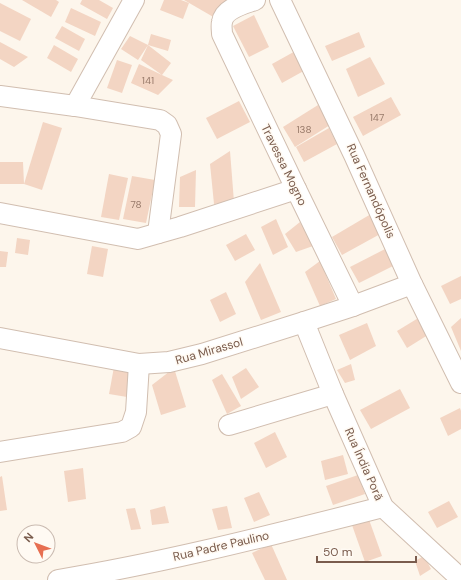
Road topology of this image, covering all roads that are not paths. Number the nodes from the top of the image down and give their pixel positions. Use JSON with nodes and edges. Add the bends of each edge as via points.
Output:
{"nodes":[{"id":1,"x":134,"y":0,"type":"edge"},
{"id":2,"x":255,"y":0,"type":"edge"},
{"id":3,"x":280,"y":0,"type":"edge"},
{"id":4,"x":0,"y":96,"type":"edge"},
{"id":5,"x":75,"y":106,"type":"junction"},
{"id":6,"x":296,"y":190,"type":"junction"},
{"id":7,"x":0,"y":213,"type":"edge"},
{"id":8,"x":158,"y":233,"type":"junction"},
{"id":9,"x":412,"y":284,"type":"junction"},
{"id":10,"x":353,"y":306,"type":"junction"},
{"id":11,"x":304,"y":322,"type":"junction"},
{"id":12,"x":0,"y":338,"type":"edge"},
{"id":13,"x":139,"y":364,"type":"junction"},
{"id":14,"x":461,"y":383,"type":"edge"},
{"id":15,"x":333,"y":394,"type":"junction"},
{"id":16,"x":228,"y":425,"type":"dead end"},
{"id":17,"x":0,"y":452,"type":"edge"},
{"id":18,"x":383,"y":507,"type":"junction"},
{"id":19,"x":108,"y":576,"type":"edge"},
{"id":20,"x":461,"y":579,"type":"edge"},
{"id":21,"x":58,"y":580,"type":"edge"}],
"edges":[{"from":1,"to":5,"type":"street"},
{"from":2,"to":6,"type":"street","name":"Travessa Mogno","via":[[230,10],[224,16],[222,34]]},
{"from":3,"to":9,"type":"street","name":"Rua Fernandópolis"},
{"from":4,"to":5,"type":"street"},
{"from":5,"to":8,"type":"street","via":[[160,120],[167,125],[171,134]]},
{"from":6,"to":8,"type":"street"},
{"from":6,"to":10,"type":"street","name":"Travessa Mogno"},
{"from":7,"to":8,"type":"street","via":[[138,238]]},
{"from":9,"to":10,"type":"street","name":"Rua Mirassol"},
{"from":9,"to":14,"type":"street","name":"Rua Fernandópolis"},
{"from":10,"to":11,"type":"street","name":"Rua Mirassol"},
{"from":11,"to":13,"type":"street","name":"Rua Mirassol","via":[[202,354],[169,362]]},
{"from":11,"to":15,"type":"street","name":"Rua Índia Porã"},
{"from":12,"to":13,"type":"street","name":"Rua Mirassol"},
{"from":13,"to":17,"type":"street","via":[[136,412],[131,427],[122,432]]},
{"from":15,"to":16,"type":"street"},
{"from":15,"to":18,"type":"street","name":"Rua Índia Porã"},
{"from":18,"to":19,"type":"street","name":"Rua Padre Paulino"},
{"from":18,"to":20,"type":"street","name":"Rua Índia Porã"},
{"from":19,"to":21,"type":"street","name":"Rua Padre Paulino"}]}
